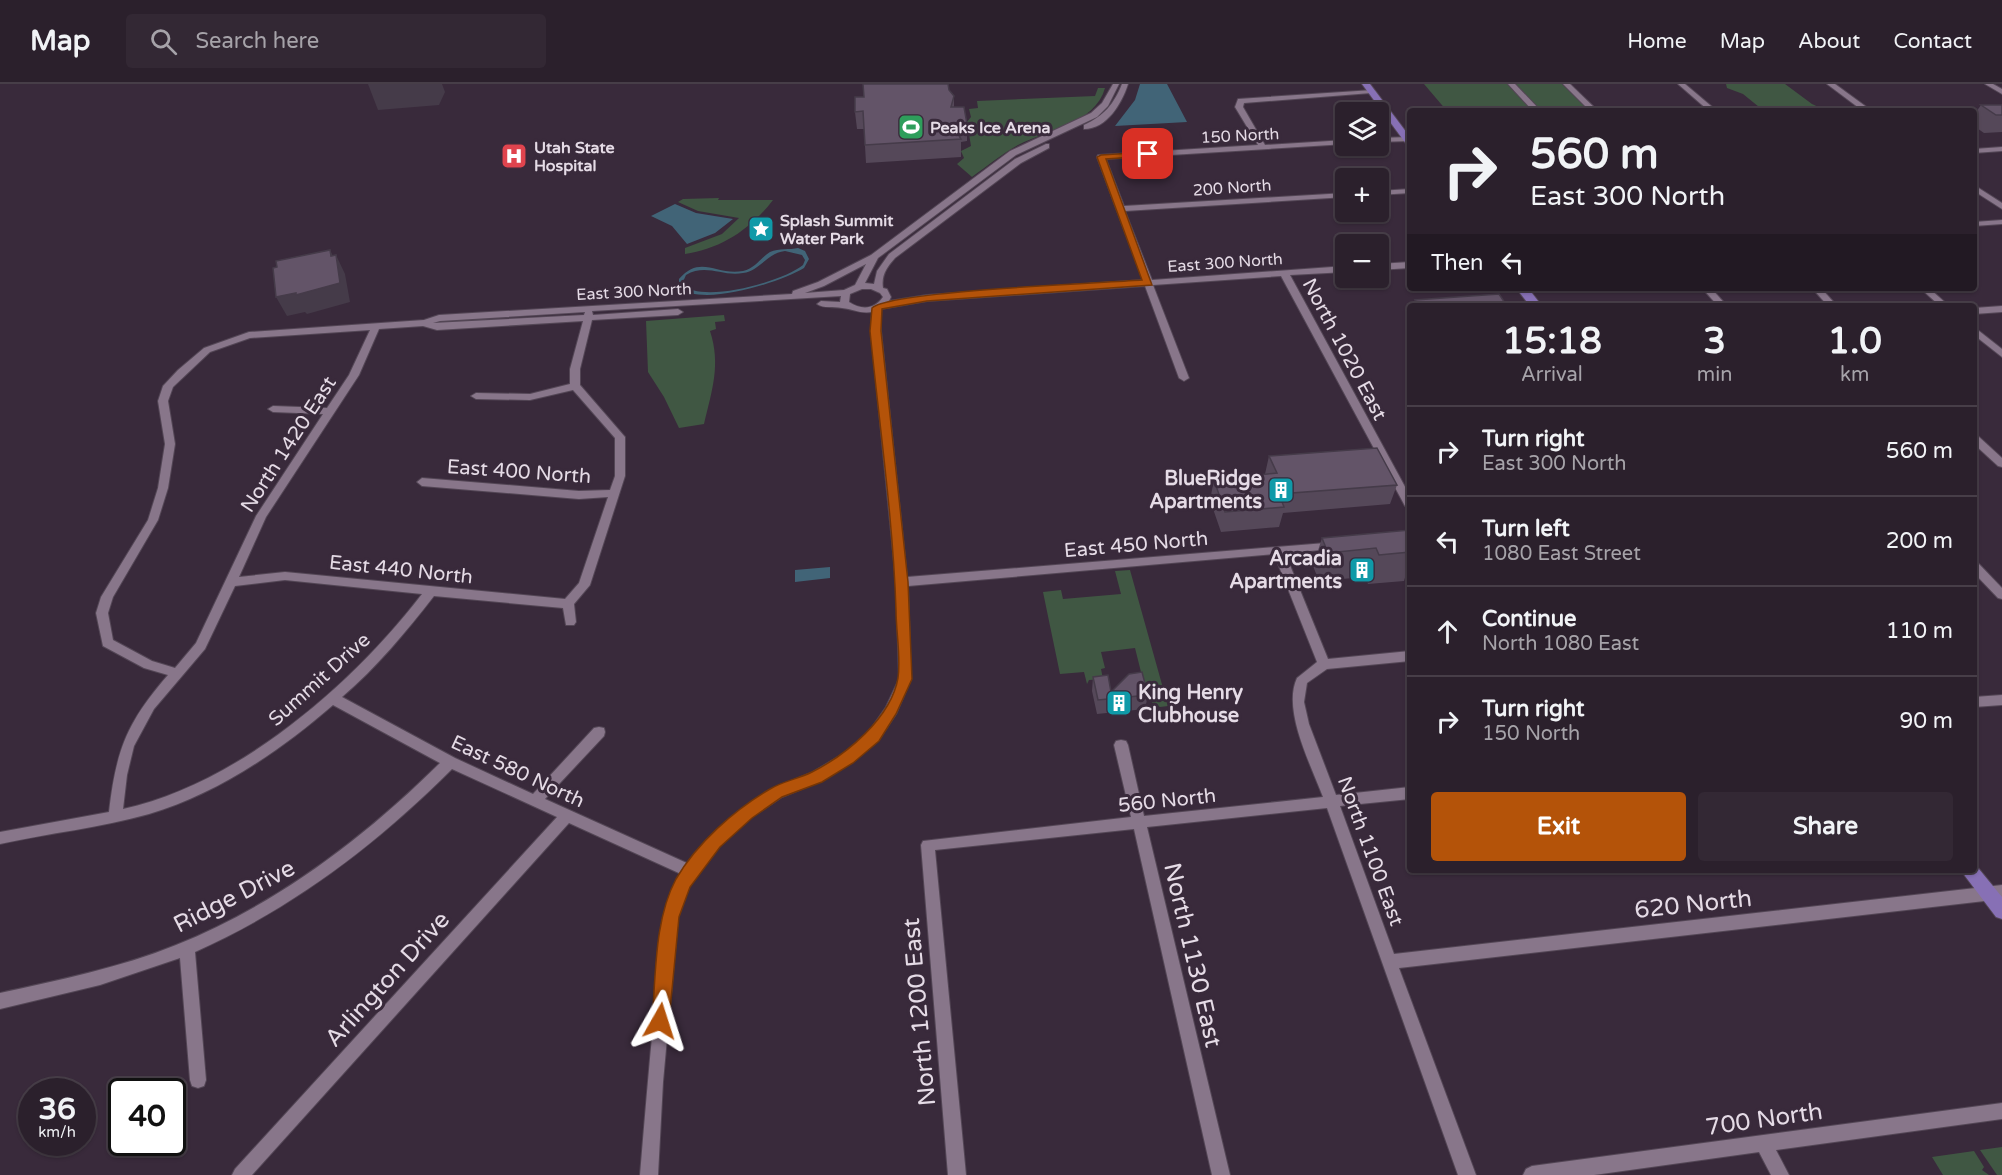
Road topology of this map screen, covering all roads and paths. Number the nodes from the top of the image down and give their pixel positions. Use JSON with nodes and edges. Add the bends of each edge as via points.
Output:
{"nodes":[{"id":1,"x":1116,"y":84,"type":"edge"},
{"id":2,"x":1125,"y":84,"type":"edge"},
{"id":3,"x":1511,"y":84,"type":"edge"},
{"id":4,"x":1566,"y":84,"type":"edge"},
{"id":5,"x":1681,"y":84,"type":"edge"},
{"id":6,"x":1830,"y":84,"type":"edge"},
{"id":7,"x":1989,"y":84,"type":"edge"},
{"id":8,"x":1368,"y":87,"type":"edge"},
{"id":9,"x":2002,"y":92,"type":"edge"},
{"id":10,"x":1534,"y":108,"type":"edge"},
{"id":11,"x":1591,"y":108,"type":"edge"},
{"id":12,"x":1709,"y":108,"type":"edge"},
{"id":13,"x":1864,"y":108,"type":"edge"},
{"id":14,"x":1407,"y":137,"type":"edge"},
{"id":15,"x":1407,"y":140,"type":"edge"},
{"id":16,"x":1389,"y":141,"type":"edge"},
{"id":17,"x":1335,"y":143,"type":"edge"},
{"id":18,"x":1263,"y":147,"type":"junction"},
{"id":19,"x":2002,"y":149,"type":"edge"},
{"id":20,"x":1977,"y":151,"type":"edge"},
{"id":21,"x":1977,"y":189,"type":"edge"},
{"id":22,"x":1407,"y":191,"type":"edge"},
{"id":23,"x":1389,"y":192,"type":"edge"},
{"id":24,"x":1335,"y":196,"type":"edge"},
{"id":25,"x":2002,"y":207,"type":"edge"},
{"id":26,"x":1120,"y":209,"type":"junction"},
{"id":27,"x":2002,"y":222,"type":"edge"},
{"id":28,"x":1977,"y":224,"type":"edge"},
{"id":29,"x":874,"y":257,"type":"junction"},
{"id":30,"x":1407,"y":265,"type":"edge"},
{"id":31,"x":1389,"y":266,"type":"edge"},
{"id":32,"x":1335,"y":270,"type":"edge"},
{"id":33,"x":1284,"y":273,"type":"junction"},
{"id":34,"x":1148,"y":282,"type":"junction"},
{"id":35,"x":859,"y":287,"type":"junction"},
{"id":36,"x":882,"y":291,"type":"junction"},
{"id":37,"x":1524,"y":291,"type":"edge"},
{"id":38,"x":1709,"y":291,"type":"edge"},
{"id":39,"x":1819,"y":291,"type":"edge"},
{"id":40,"x":1927,"y":291,"type":"edge"},
{"id":41,"x":846,"y":293,"type":"junction"},
{"id":42,"x":766,"y":298,"type":"junction"},
{"id":43,"x":927,"y":298,"type":"junction"},
{"id":44,"x":1534,"y":303,"type":"edge"},
{"id":45,"x":1720,"y":303,"type":"edge"},
{"id":46,"x":1830,"y":303,"type":"edge"},
{"id":47,"x":1941,"y":303,"type":"edge"},
{"id":48,"x":846,"y":305,"type":"junction"},
{"id":49,"x":880,"y":306,"type":"junction"},
{"id":50,"x":2002,"y":309,"type":"edge"},
{"id":51,"x":860,"y":310,"type":"junction"},
{"id":52,"x":1977,"y":311,"type":"edge"},
{"id":53,"x":589,"y":313,"type":"junction"},
{"id":54,"x":376,"y":326,"type":"junction"},
{"id":55,"x":876,"y":331,"type":"junction"},
{"id":56,"x":1977,"y":333,"type":"edge"},
{"id":57,"x":2002,"y":354,"type":"edge"},
{"id":58,"x":1184,"y":378,"type":"dead end"},
{"id":59,"x":575,"y":386,"type":"junction"},
{"id":60,"x":476,"y":396,"type":"dead end"},
{"id":61,"x":273,"y":409,"type":"dead end"},
{"id":62,"x":331,"y":411,"type":"junction"},
{"id":63,"x":1977,"y":441,"type":"edge"},
{"id":64,"x":2002,"y":464,"type":"edge"},
{"id":65,"x":422,"y":482,"type":"dead end"},
{"id":66,"x":614,"y":493,"type":"junction"},
{"id":67,"x":1407,"y":500,"type":"edge"},
{"id":68,"x":1351,"y":544,"type":"edge"},
{"id":69,"x":1278,"y":550,"type":"junction"},
{"id":70,"x":1977,"y":569,"type":"edge"},
{"id":71,"x":230,"y":582,"type":"junction"},
{"id":72,"x":902,"y":582,"type":"junction"},
{"id":73,"x":431,"y":591,"type":"junction"},
{"id":74,"x":2002,"y":595,"type":"edge"},
{"id":75,"x":568,"y":603,"type":"junction"},
{"id":76,"x":570,"y":622,"type":"dead end"},
{"id":77,"x":1407,"y":656,"type":"edge"},
{"id":78,"x":1324,"y":664,"type":"junction"},
{"id":79,"x":177,"y":673,"type":"junction"},
{"id":80,"x":332,"y":698,"type":"junction"},
{"id":81,"x":2002,"y":700,"type":"edge"},
{"id":82,"x":1977,"y":702,"type":"edge"},
{"id":83,"x":599,"y":732,"type":"dead end"},
{"id":84,"x":1121,"y":745,"type":"dead end"},
{"id":85,"x":450,"y":762,"type":"junction"},
{"id":86,"x":1407,"y":793,"type":"edge"},
{"id":87,"x":536,"y":800,"type":"junction"},
{"id":88,"x":1331,"y":801,"type":"junction"},
{"id":89,"x":116,"y":814,"type":"junction"},
{"id":90,"x":568,"y":815,"type":"junction"},
{"id":91,"x":1139,"y":823,"type":"junction"},
{"id":92,"x":0,"y":838,"type":"edge"},
{"id":93,"x":928,"y":845,"type":"joint"},
{"id":94,"x":691,"y":872,"type":"junction"},
{"id":95,"x":1974,"y":873,"type":"edge"},
{"id":96,"x":1995,"y":892,"type":"edge"},
{"id":97,"x":2002,"y":911,"type":"edge"},
{"id":98,"x":187,"y":947,"type":"junction"},
{"id":99,"x":1388,"y":962,"type":"junction"},
{"id":100,"x":0,"y":1001,"type":"edge"},
{"id":101,"x":198,"y":1080,"type":"dead end"},
{"id":102,"x":2002,"y":1111,"type":"edge"},
{"id":103,"x":1763,"y":1143,"type":"junction"},
{"id":104,"x":1575,"y":1172,"type":"edge"},
{"id":105,"x":242,"y":1175,"type":"edge"},
{"id":106,"x":649,"y":1175,"type":"edge"},
{"id":107,"x":957,"y":1175,"type":"edge"},
{"id":108,"x":1221,"y":1175,"type":"edge"},
{"id":109,"x":1467,"y":1175,"type":"edge"},
{"id":110,"x":1532,"y":1175,"type":"edge"},
{"id":111,"x":1780,"y":1175,"type":"edge"}],
"edges":[{"from":1,"to":29,"type":"street","via":[[1106,104],[1094,115],[1013,153]]},
{"from":2,"to":36,"type":"street","via":[[1120,101],[1104,119],[1018,161],[892,256],[880,273]]},
{"from":3,"to":10,"type":"street"},
{"from":4,"to":11,"type":"street"},
{"from":5,"to":12,"type":"street"},
{"from":6,"to":13,"type":"street"},
{"from":7,"to":9,"type":"street"},
{"from":8,"to":14,"type":"main road"},
{"from":8,"to":18,"type":"street","via":[[1241,101],[1239,107]]},
{"from":15,"to":16,"type":"street"},
{"from":17,"to":18,"type":"street","name":"150 North"},
{"from":18,"to":26,"type":"street","name":"150 North","via":[[1102,159]]},
{"from":19,"to":20,"type":"street"},
{"from":21,"to":25,"type":"street"},
{"from":22,"to":23,"type":"street"},
{"from":24,"to":26,"type":"street","name":"200 North"},
{"from":26,"to":34,"type":"street"},
{"from":27,"to":28,"type":"street"},
{"from":29,"to":35,"type":"street"},
{"from":29,"to":42,"type":"street","via":[[821,284]]},
{"from":30,"to":31,"type":"street"},
{"from":32,"to":33,"type":"street","name":"East 300 North"},
{"from":33,"to":34,"type":"street","name":"East 300 North"},
{"from":33,"to":67,"type":"street","name":"North 1020 East"},
{"from":34,"to":43,"type":"street","name":"East 300 North"},
{"from":34,"to":58,"type":"street"},
{"from":35,"to":36,"type":"street","name":"East 300 North"},
{"from":35,"to":41,"type":"street"},
{"from":36,"to":43,"type":"street","name":"East 300 North"},
{"from":36,"to":49,"type":"street","via":[[887,297]]},
{"from":37,"to":44,"type":"main road"},
{"from":38,"to":45,"type":"street"},
{"from":39,"to":46,"type":"street"},
{"from":40,"to":47,"type":"street"},
{"from":41,"to":42,"type":"street","name":"East 300 North"},
{"from":41,"to":48,"type":"street"},
{"from":42,"to":53,"type":"street","name":"East 300 North"},
{"from":43,"to":49,"type":"street","name":"East 300 North"},
{"from":48,"to":51,"type":"street","name":"East 300 North"},
{"from":48,"to":53,"type":"street","name":"East 300 North"},
{"from":49,"to":51,"type":"street","name":"East 300 North"},
{"from":49,"to":55,"type":"street"},
{"from":50,"to":52,"type":"street"},
{"from":51,"to":55,"type":"street"},
{"from":53,"to":54,"type":"street","name":"East 300 North","via":[[437,327],[425,323]]},
{"from":53,"to":59,"type":"street","via":[[575,369]]},
{"from":54,"to":62,"type":"street","name":"North 1420 East","via":[[354,375]]},
{"from":54,"to":79,"type":"street","name":"East 300 North","via":[[231,339],[207,350],[168,386],[163,402],[170,444],[163,488],[153,520],[116,579],[102,613],[106,643],[148,665]]},
{"from":55,"to":72,"type":"street"},
{"from":56,"to":57,"type":"street"},
{"from":59,"to":60,"type":"street","via":[[530,397]]},
{"from":59,"to":66,"type":"street","via":[[620,438],[620,476]]},
{"from":61,"to":62,"type":"street"},
{"from":62,"to":71,"type":"street","name":"North 1420 East","via":[[261,516]]},
{"from":63,"to":64,"type":"street"},
{"from":65,"to":66,"type":"street","name":"East 400 North","via":[[579,495]]},
{"from":66,"to":75,"type":"street","via":[[584,585]]},
{"from":68,"to":69,"type":"street","name":"East 450 North"},
{"from":69,"to":72,"type":"street","name":"East 450 North"},
{"from":69,"to":78,"type":"street"},
{"from":70,"to":74,"type":"street"},
{"from":71,"to":73,"type":"street","name":"East 440 North","via":[[285,576]]},
{"from":71,"to":79,"type":"street","via":[[201,646]]},
{"from":72,"to":94,"type":"street","via":[[905,679],[873,737],[848,759],[777,792],[747,813],[714,842]]},
{"from":73,"to":75,"type":"street","name":"East 440 North"},
{"from":73,"to":80,"type":"street","name":"Summit Drive","via":[[414,616]]},
{"from":75,"to":76,"type":"street"},
{"from":77,"to":78,"type":"street"},
{"from":78,"to":88,"type":"street","name":"North 1100 East","via":[[1301,681],[1298,702]]},
{"from":79,"to":89,"type":"street","via":[[150,705],[128,745]]},
{"from":80,"to":85,"type":"street","name":"East 580 North"},
{"from":80,"to":89,"type":"street","name":"Summit Drive","via":[[285,738],[229,771],[169,801]]},
{"from":81,"to":82,"type":"street"},
{"from":83,"to":87,"type":"street"},
{"from":84,"to":91,"type":"street","name":"North 1130 East"},
{"from":85,"to":87,"type":"street","name":"East 580 North"},
{"from":85,"to":98,"type":"street","name":"Ridge Drive","via":[[416,798],[315,880]]},
{"from":86,"to":88,"type":"street","name":"560 North"},
{"from":87,"to":90,"type":"street","name":"East 580 North"},
{"from":88,"to":91,"type":"street","name":"560 North"},
{"from":88,"to":99,"type":"street","name":"North 1100 East"},
{"from":89,"to":92,"type":"street","name":"Summit Drive"},
{"from":90,"to":94,"type":"street","name":"East 580 North"},
{"from":90,"to":105,"type":"street","name":"Arlington Drive"},
{"from":91,"to":93,"type":"street","name":"560 North"},
{"from":91,"to":108,"type":"street","name":"North 1130 East"},
{"from":93,"to":107,"type":"street","name":"North 1200 East"},
{"from":94,"to":106,"type":"street","via":[[671,917]]},
{"from":95,"to":96,"type":"main road"},
{"from":96,"to":97,"type":"main road"},
{"from":96,"to":99,"type":"street","name":"620 North"},
{"from":98,"to":100,"type":"street","name":"Ridge Drive","via":[[90,980]]},
{"from":98,"to":101,"type":"street"},
{"from":99,"to":109,"type":"street","name":"North 1100 East"},
{"from":102,"to":103,"type":"street","name":"700 North"},
{"from":103,"to":104,"type":"street","name":"700 North"},
{"from":103,"to":111,"type":"street"},
{"from":104,"to":110,"type":"street","name":"700 North"}]}
